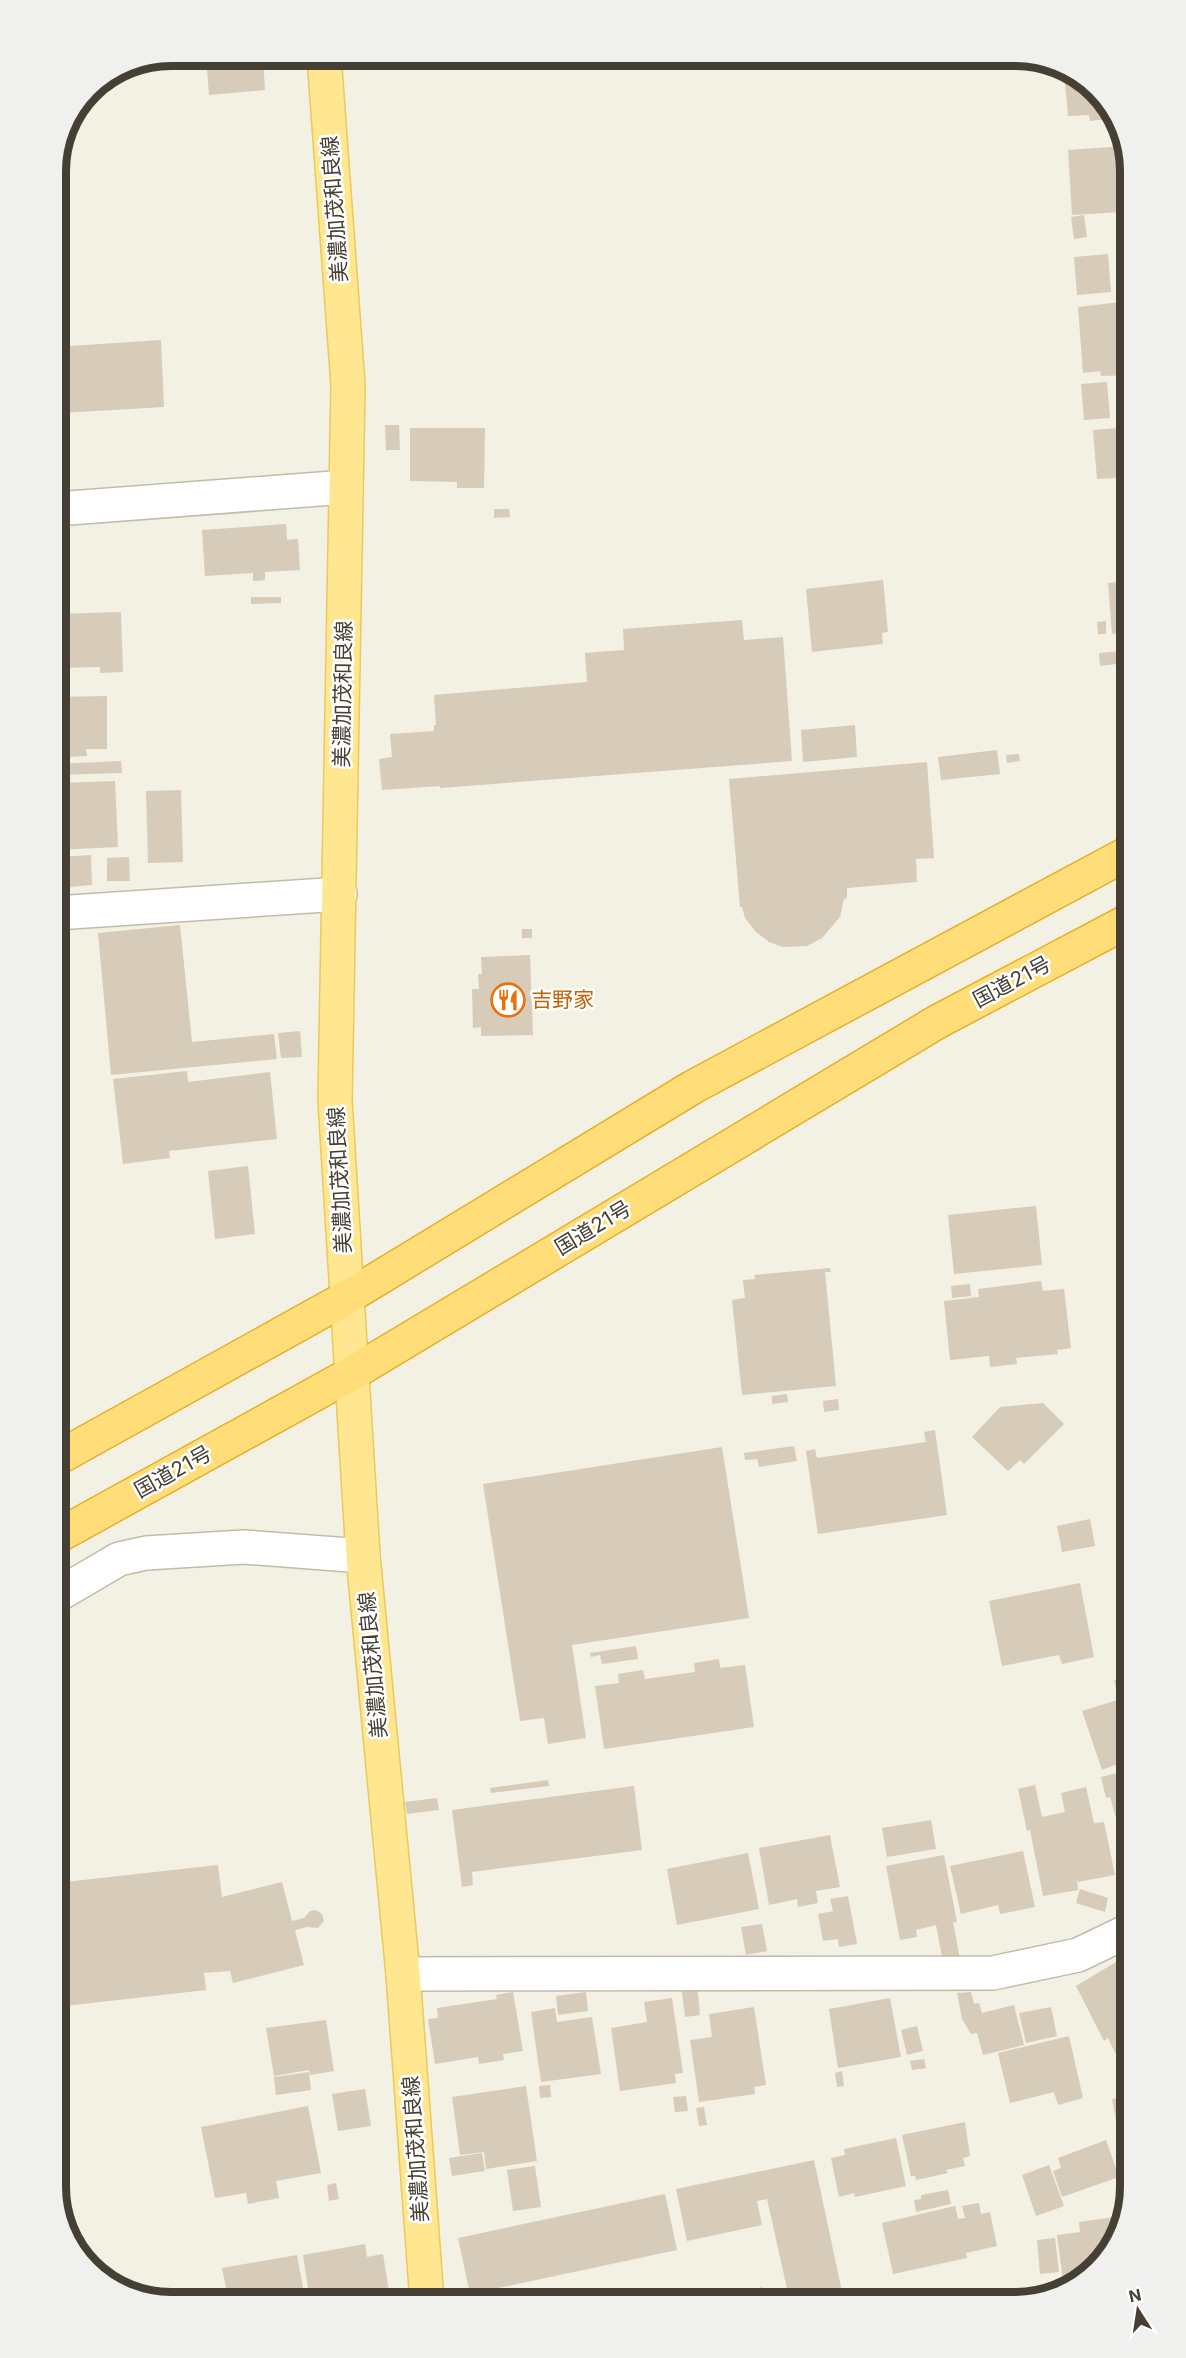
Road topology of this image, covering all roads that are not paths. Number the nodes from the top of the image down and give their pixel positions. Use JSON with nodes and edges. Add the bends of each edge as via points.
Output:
{"nodes":[{"id":1,"x":325,"y":66,"type":"edge"},
{"id":2,"x":346,"y":487,"type":"junction"},
{"id":3,"x":66,"y":508,"type":"edge"},
{"id":4,"x":1120,"y":858,"type":"edge"},
{"id":5,"x":340,"y":894,"type":"junction"},
{"id":6,"x":66,"y":913,"type":"edge"},
{"id":7,"x":1120,"y":926,"type":"edge"},
{"id":8,"x":346,"y":1298,"type":"junction"},
{"id":9,"x":351,"y":1374,"type":"junction"},
{"id":10,"x":66,"y":1453,"type":"edge"},
{"id":11,"x":66,"y":1531,"type":"edge"},
{"id":12,"x":363,"y":1556,"type":"junction"},
{"id":13,"x":66,"y":1590,"type":"edge"},
{"id":14,"x":1120,"y":1935,"type":"edge"},
{"id":15,"x":403,"y":1974,"type":"junction"},
{"id":16,"x":427,"y":2292,"type":"edge"}],
"edges":[{"from":1,"to":2,"type":"main road","name":"美濃加茂和良線","via":[[348,385]]},
{"from":2,"to":3,"type":"street"},
{"from":2,"to":5,"type":"main road","name":"美濃加茂和良線"},
{"from":4,"to":8,"type":"highway","via":[[693,1087]]},
{"from":5,"to":6,"type":"street"},
{"from":5,"to":8,"type":"main road","name":"美濃加茂和良線","via":[[335,1100]]},
{"from":7,"to":9,"type":"highway","name":"国道21号","via":[[937,1022]]},
{"from":8,"to":9,"type":"main road","name":"美濃加茂和良線"},
{"from":8,"to":10,"type":"highway"},
{"from":9,"to":11,"type":"highway","name":"国道21号"},
{"from":9,"to":12,"type":"main road","name":"美濃加茂和良線"},
{"from":12,"to":13,"type":"street","via":[[244,1547],[146,1553],[119,1559]]},
{"from":12,"to":15,"type":"main road","name":"美濃加茂和良線"},
{"from":14,"to":15,"type":"street","via":[[1078,1955],[993,1973]]},
{"from":15,"to":16,"type":"main road","name":"美濃加茂和良線"}]}
